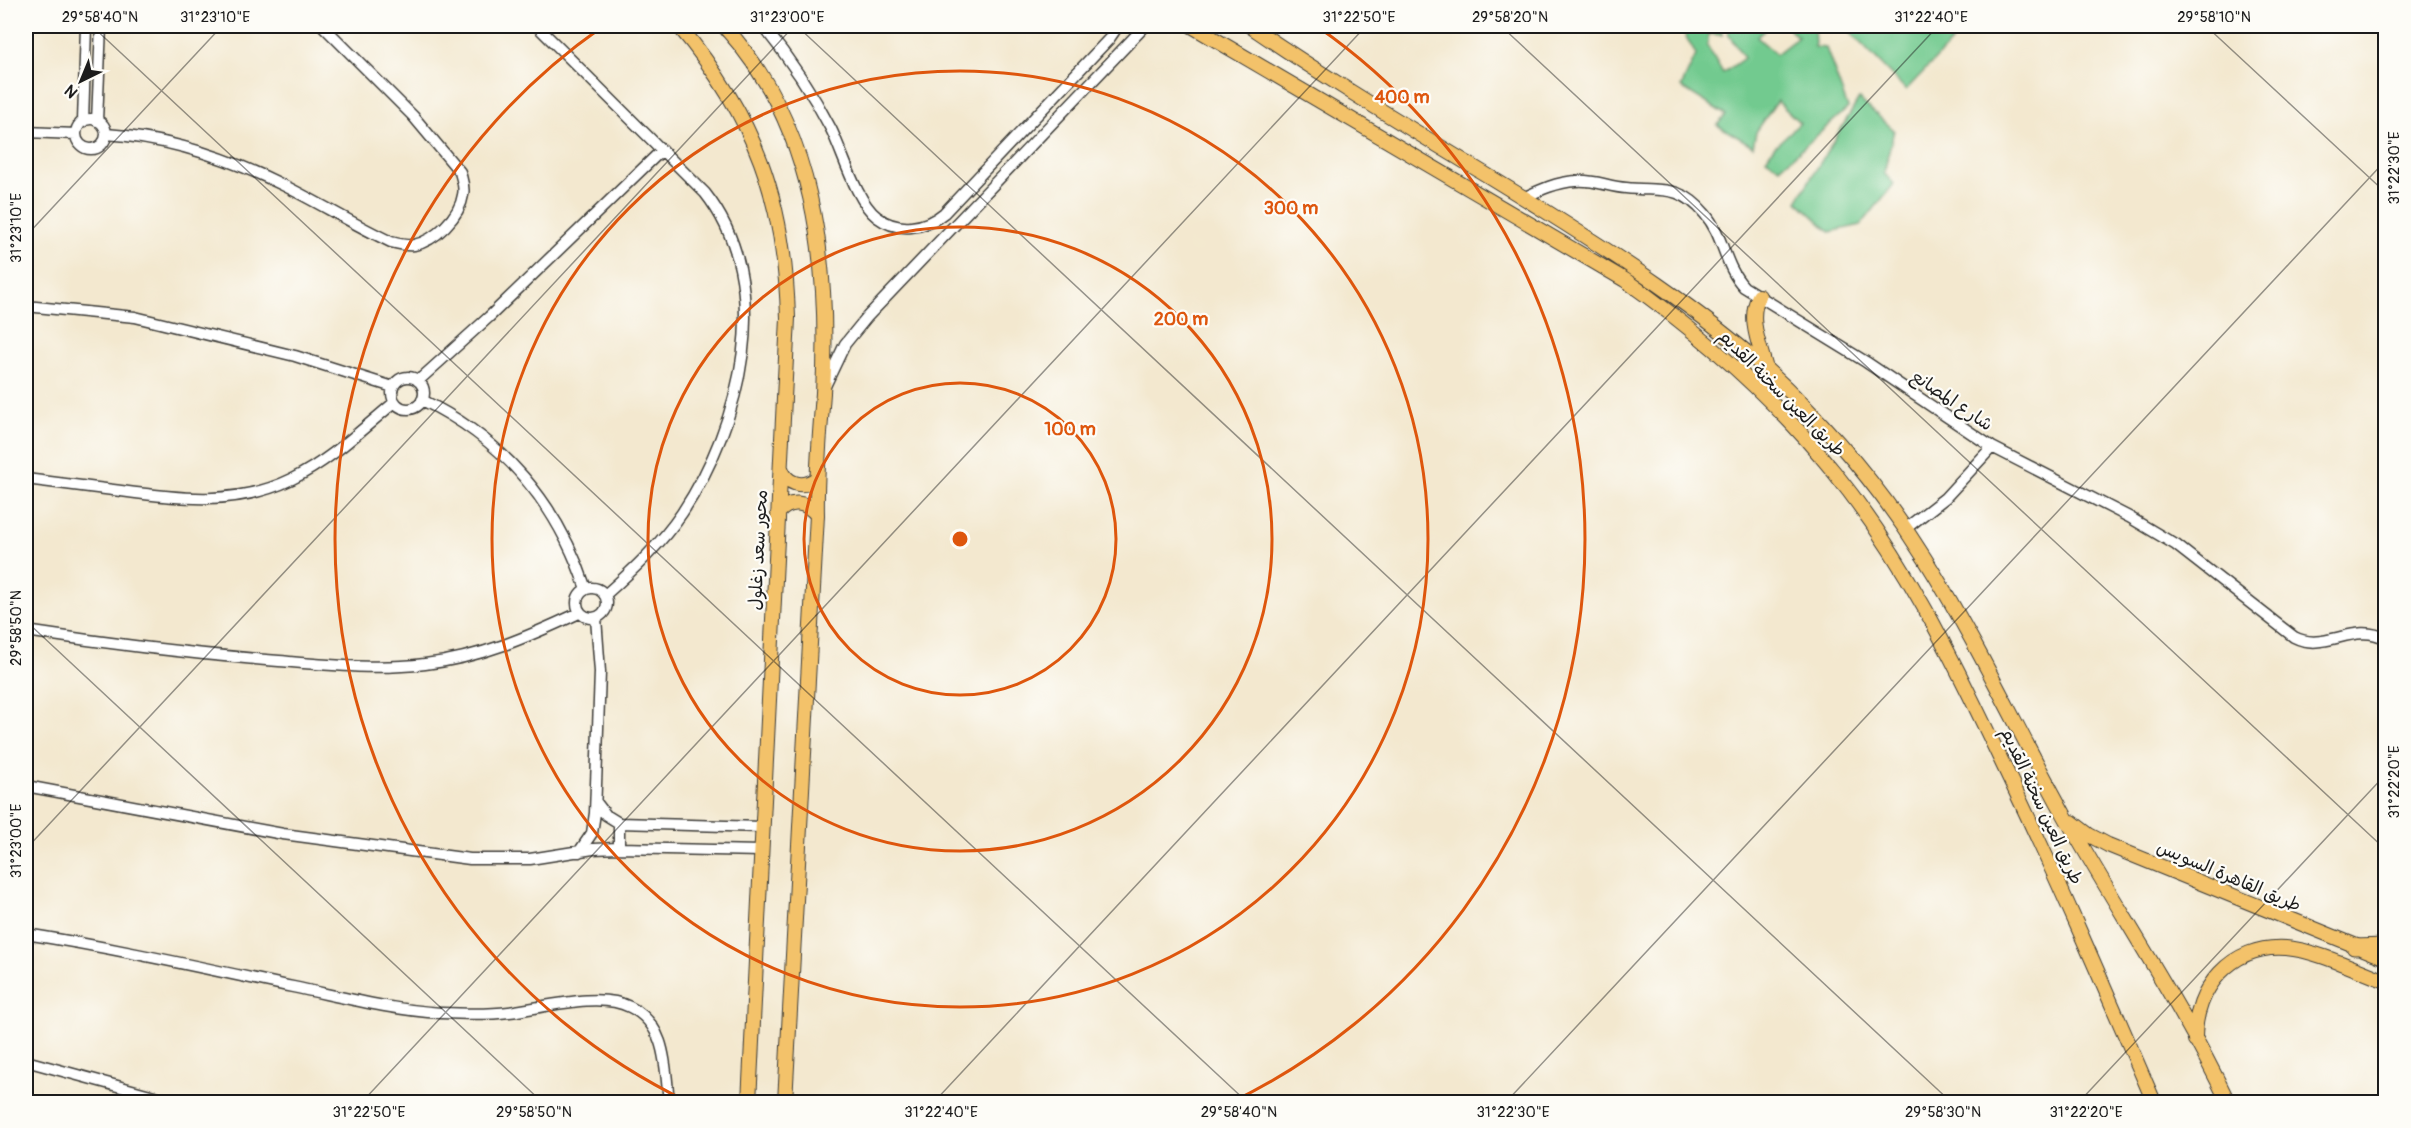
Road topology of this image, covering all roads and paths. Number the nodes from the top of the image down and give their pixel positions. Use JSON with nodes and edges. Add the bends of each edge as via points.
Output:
{"nodes":[{"id":1,"x":86,"y":26,"type":"edge"},
{"id":2,"x":101,"y":26,"type":"edge"},
{"id":3,"x":323,"y":26,"type":"edge"},
{"id":4,"x":537,"y":26,"type":"edge"},
{"id":5,"x":679,"y":26,"type":"edge"},
{"id":6,"x":724,"y":26,"type":"edge"},
{"id":7,"x":763,"y":26,"type":"edge"},
{"id":8,"x":1118,"y":26,"type":"edge"},
{"id":9,"x":1145,"y":26,"type":"edge"},
{"id":10,"x":1192,"y":26,"type":"edge"},
{"id":11,"x":1250,"y":26,"type":"edge"},
{"id":12,"x":97,"y":121,"type":"junction"},
{"id":13,"x":83,"y":122,"type":"junction"},
{"id":14,"x":26,"y":132,"type":"edge"},
{"id":15,"x":76,"y":134,"type":"junction"},
{"id":16,"x":106,"y":134,"type":"junction"},
{"id":17,"x":662,"y":150,"type":"junction"},
{"id":18,"x":1523,"y":198,"type":"junction"},
{"id":19,"x":1759,"y":296,"type":"junction"},
{"id":20,"x":26,"y":306,"type":"edge"},
{"id":21,"x":1766,"y":369,"type":"junction"},
{"id":22,"x":418,"y":381,"type":"junction"},
{"id":23,"x":393,"y":387,"type":"junction"},
{"id":24,"x":823,"y":391,"type":"junction"},
{"id":25,"x":422,"y":400,"type":"junction"},
{"id":26,"x":395,"y":402,"type":"junction"},
{"id":27,"x":1992,"y":447,"type":"junction"},
{"id":28,"x":781,"y":468,"type":"junction"},
{"id":29,"x":26,"y":479,"type":"edge"},
{"id":30,"x":816,"y":479,"type":"junction"},
{"id":31,"x":778,"y":513,"type":"junction"},
{"id":32,"x":817,"y":515,"type":"junction"},
{"id":33,"x":1905,"y":529,"type":"junction"},
{"id":34,"x":586,"y":589,"type":"junction"},
{"id":35,"x":605,"y":595,"type":"junction"},
{"id":36,"x":579,"y":612,"type":"junction"},
{"id":37,"x":596,"y":618,"type":"junction"},
{"id":38,"x":26,"y":631,"type":"edge"},
{"id":39,"x":2385,"y":639,"type":"edge"},
{"id":40,"x":26,"y":786,"type":"edge"},
{"id":41,"x":596,"y":802,"type":"junction"},
{"id":42,"x":2065,"y":816,"type":"junction"},
{"id":43,"x":619,"y":823,"type":"junction"},
{"id":44,"x":762,"y":827,"type":"junction"},
{"id":45,"x":619,"y":848,"type":"junction"},
{"id":46,"x":761,"y":851,"type":"junction"},
{"id":47,"x":579,"y":852,"type":"junction"},
{"id":48,"x":26,"y":934,"type":"edge"},
{"id":49,"x":2385,"y":946,"type":"edge"},
{"id":50,"x":2354,"y":947,"type":"junction"},
{"id":51,"x":2385,"y":958,"type":"edge"},
{"id":52,"x":2385,"y":981,"type":"edge"},
{"id":53,"x":2195,"y":1040,"type":"junction"},
{"id":54,"x":26,"y":1061,"type":"edge"},
{"id":55,"x":176,"y":1102,"type":"edge"},
{"id":56,"x":669,"y":1102,"type":"edge"},
{"id":57,"x":749,"y":1102,"type":"edge"},
{"id":58,"x":785,"y":1102,"type":"edge"},
{"id":59,"x":2154,"y":1102,"type":"edge"},
{"id":60,"x":2228,"y":1102,"type":"edge"}],
"edges":[{"from":1,"to":13,"type":"street"},
{"from":2,"to":12,"type":"street"},
{"from":3,"to":16,"type":"street","via":[[413,116],[460,172],[464,183],[459,207],[439,231],[422,242],[391,242],[284,186],[204,152]]},
{"from":4,"to":17,"type":"street"},
{"from":5,"to":28,"type":"main road","name":"محور سعد زغلول","via":[[704,56],[736,107],[762,161],[774,199],[788,298]]},
{"from":6,"to":24,"type":"main road","via":[[753,62],[773,96],[804,169],[814,207],[823,277]]},
{"from":7,"to":8,"type":"street","via":[[814,99],[861,198],[877,217],[892,225],[917,226],[938,218]]},
{"from":9,"to":24,"type":"street","via":[[867,317],[845,344]]},
{"from":10,"to":59,"type":"main road","name":"طريق العين سخنة القديم","via":[[1625,280],[1730,362],[1803,436],[1835,472],[1892,551],[1955,663]]},
{"from":11,"to":18,"type":"main road","name":"طريق العين سخنة القديم"},
{"from":12,"to":13,"type":"street"},
{"from":12,"to":16,"type":"street"},
{"from":13,"to":15,"type":"street"},
{"from":14,"to":15,"type":"street"},
{"from":15,"to":16,"type":"street","via":[[83,147],[92,149],[100,146]]},
{"from":17,"to":22,"type":"street"},
{"from":17,"to":35,"type":"street","via":[[714,205],[731,238],[743,283],[743,347],[734,400],[724,429],[683,512],[644,559]]},
{"from":18,"to":19,"type":"street","name":"شارع المصانع","via":[[1575,181],[1676,193],[1706,215],[1735,276]]},
{"from":18,"to":21,"type":"main road","name":"طريق العين سخنة القديم","via":[[1656,282]]},
{"from":19,"to":21,"type":"main road","via":[[1753,317]]},
{"from":19,"to":27,"type":"street","name":"شارع المصانع"},
{"from":20,"to":23,"type":"street","via":[[146,319],[295,356]]},
{"from":21,"to":33,"type":"main road","name":"طريق العين سخنة القديم","via":[[1824,426]]},
{"from":22,"to":23,"type":"street","via":[[401,378]]},
{"from":22,"to":25,"type":"street","via":[[424,390]]},
{"from":23,"to":26,"type":"street"},
{"from":24,"to":30,"type":"main road"},
{"from":25,"to":26,"type":"street","via":[[409,408]]},
{"from":25,"to":34,"type":"street","via":[[471,428],[525,476],[565,536]]},
{"from":26,"to":29,"type":"street","via":[[322,461],[292,479],[243,496],[175,498]]},
{"from":27,"to":33,"type":"street","via":[[1945,498]]},
{"from":27,"to":39,"type":"street","name":"شارع المصانع","via":[[2160,535],[2300,640],[2319,643],[2360,632]]},
{"from":28,"to":30,"type":"main road","via":[[795,484]]},
{"from":28,"to":31,"type":"main road","name":"محور سعد زغلول"},
{"from":30,"to":32,"type":"main road"},
{"from":31,"to":32,"type":"main road","via":[[788,504],[801,503]]},
{"from":31,"to":44,"type":"main road","name":"محور سعد زغلول"},
{"from":32,"to":58,"type":"main road"},
{"from":33,"to":42,"type":"main road","name":"طريق العين سخنة القديم","via":[[1978,651]]},
{"from":34,"to":35,"type":"street","via":[[597,588]]},
{"from":34,"to":36,"type":"street","via":[[578,596]]},
{"from":35,"to":37,"type":"street","via":[[606,609]]},
{"from":36,"to":37,"type":"street"},
{"from":36,"to":38,"type":"street","via":[[482,652],[415,665],[349,666],[180,653]]},
{"from":37,"to":41,"type":"street","via":[[600,672]]},
{"from":40,"to":47,"type":"street","via":[[283,834],[470,859],[530,859]]},
{"from":41,"to":43,"type":"street"},
{"from":41,"to":47,"type":"street","via":[[592,833]]},
{"from":42,"to":50,"type":"main road","name":"طريق القاهرة السويس","via":[[2108,845]]},
{"from":42,"to":53,"type":"main road","name":"طريق العين سخنة القديم"},
{"from":43,"to":44,"type":"street"},
{"from":43,"to":45,"type":"street"},
{"from":44,"to":46,"type":"main road","name":"محور سعد زغلول"},
{"from":45,"to":46,"type":"street"},
{"from":45,"to":47,"type":"street"},
{"from":46,"to":57,"type":"main road","name":"محور سعد زغلول"},
{"from":48,"to":56,"type":"street","via":[[424,1012],[508,1012],[615,1001],[642,1014],[659,1038]]},
{"from":49,"to":50,"type":"highway"},
{"from":50,"to":51,"type":"main road","name":"طريق القاهرة السويس"},
{"from":52,"to":53,"type":"main road","via":[[2296,950],[2252,952],[2223,969],[2208,986],[2196,1017]]},
{"from":53,"to":60,"type":"main road","name":"طريق العين سخنة القديم"},
{"from":54,"to":55,"type":"street"}]}
